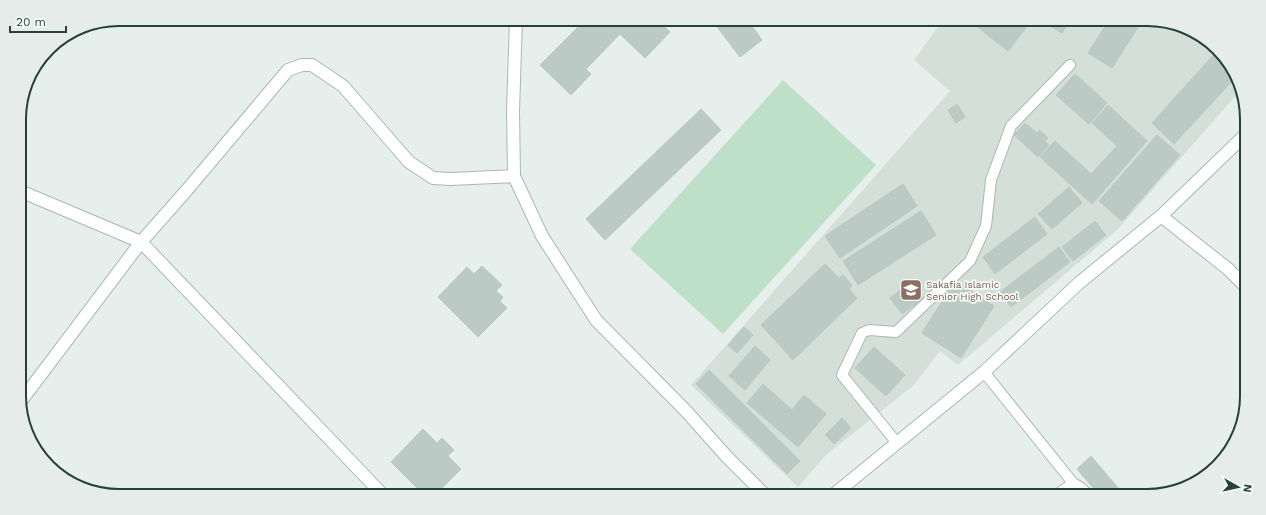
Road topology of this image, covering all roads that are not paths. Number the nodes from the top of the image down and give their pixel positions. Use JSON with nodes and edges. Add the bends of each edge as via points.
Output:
{"nodes":[{"id":1,"x":516,"y":26,"type":"edge"},
{"id":2,"x":1070,"y":65,"type":"dead end"},
{"id":3,"x":1240,"y":140,"type":"edge"},
{"id":4,"x":514,"y":176,"type":"junction"},
{"id":5,"x":26,"y":194,"type":"edge"},
{"id":6,"x":1161,"y":216,"type":"junction"},
{"id":7,"x":141,"y":242,"type":"junction"},
{"id":8,"x":1240,"y":281,"type":"edge"},
{"id":9,"x":984,"y":372,"type":"junction"},
{"id":10,"x":26,"y":394,"type":"edge"},
{"id":11,"x":897,"y":443,"type":"junction"},
{"id":12,"x":1073,"y":483,"type":"junction"},
{"id":13,"x":377,"y":489,"type":"edge"},
{"id":14,"x":759,"y":489,"type":"edge"},
{"id":15,"x":841,"y":489,"type":"edge"},
{"id":16,"x":1065,"y":489,"type":"edge"},
{"id":17,"x":1083,"y":489,"type":"edge"}],
"edges":[{"from":1,"to":4,"type":"street"},
{"from":2,"to":11,"type":"lane","via":[[1011,126],[991,180],[986,226],[970,261],[896,332],[869,330],[862,333],[842,375]]},
{"from":3,"to":6,"type":"street"},
{"from":4,"to":7,"type":"street","via":[[433,178],[409,162],[343,86],[312,65],[302,65],[288,70]]},
{"from":4,"to":14,"type":"street","via":[[542,236],[596,320]]},
{"from":5,"to":7,"type":"street"},
{"from":6,"to":8,"type":"street"},
{"from":6,"to":9,"type":"street","via":[[1079,283]]},
{"from":7,"to":10,"type":"street"},
{"from":7,"to":13,"type":"street"},
{"from":9,"to":11,"type":"street"},
{"from":9,"to":12,"type":"lane"},
{"from":11,"to":15,"type":"street"},
{"from":12,"to":16,"type":"lane"},
{"from":12,"to":17,"type":"lane"}]}
